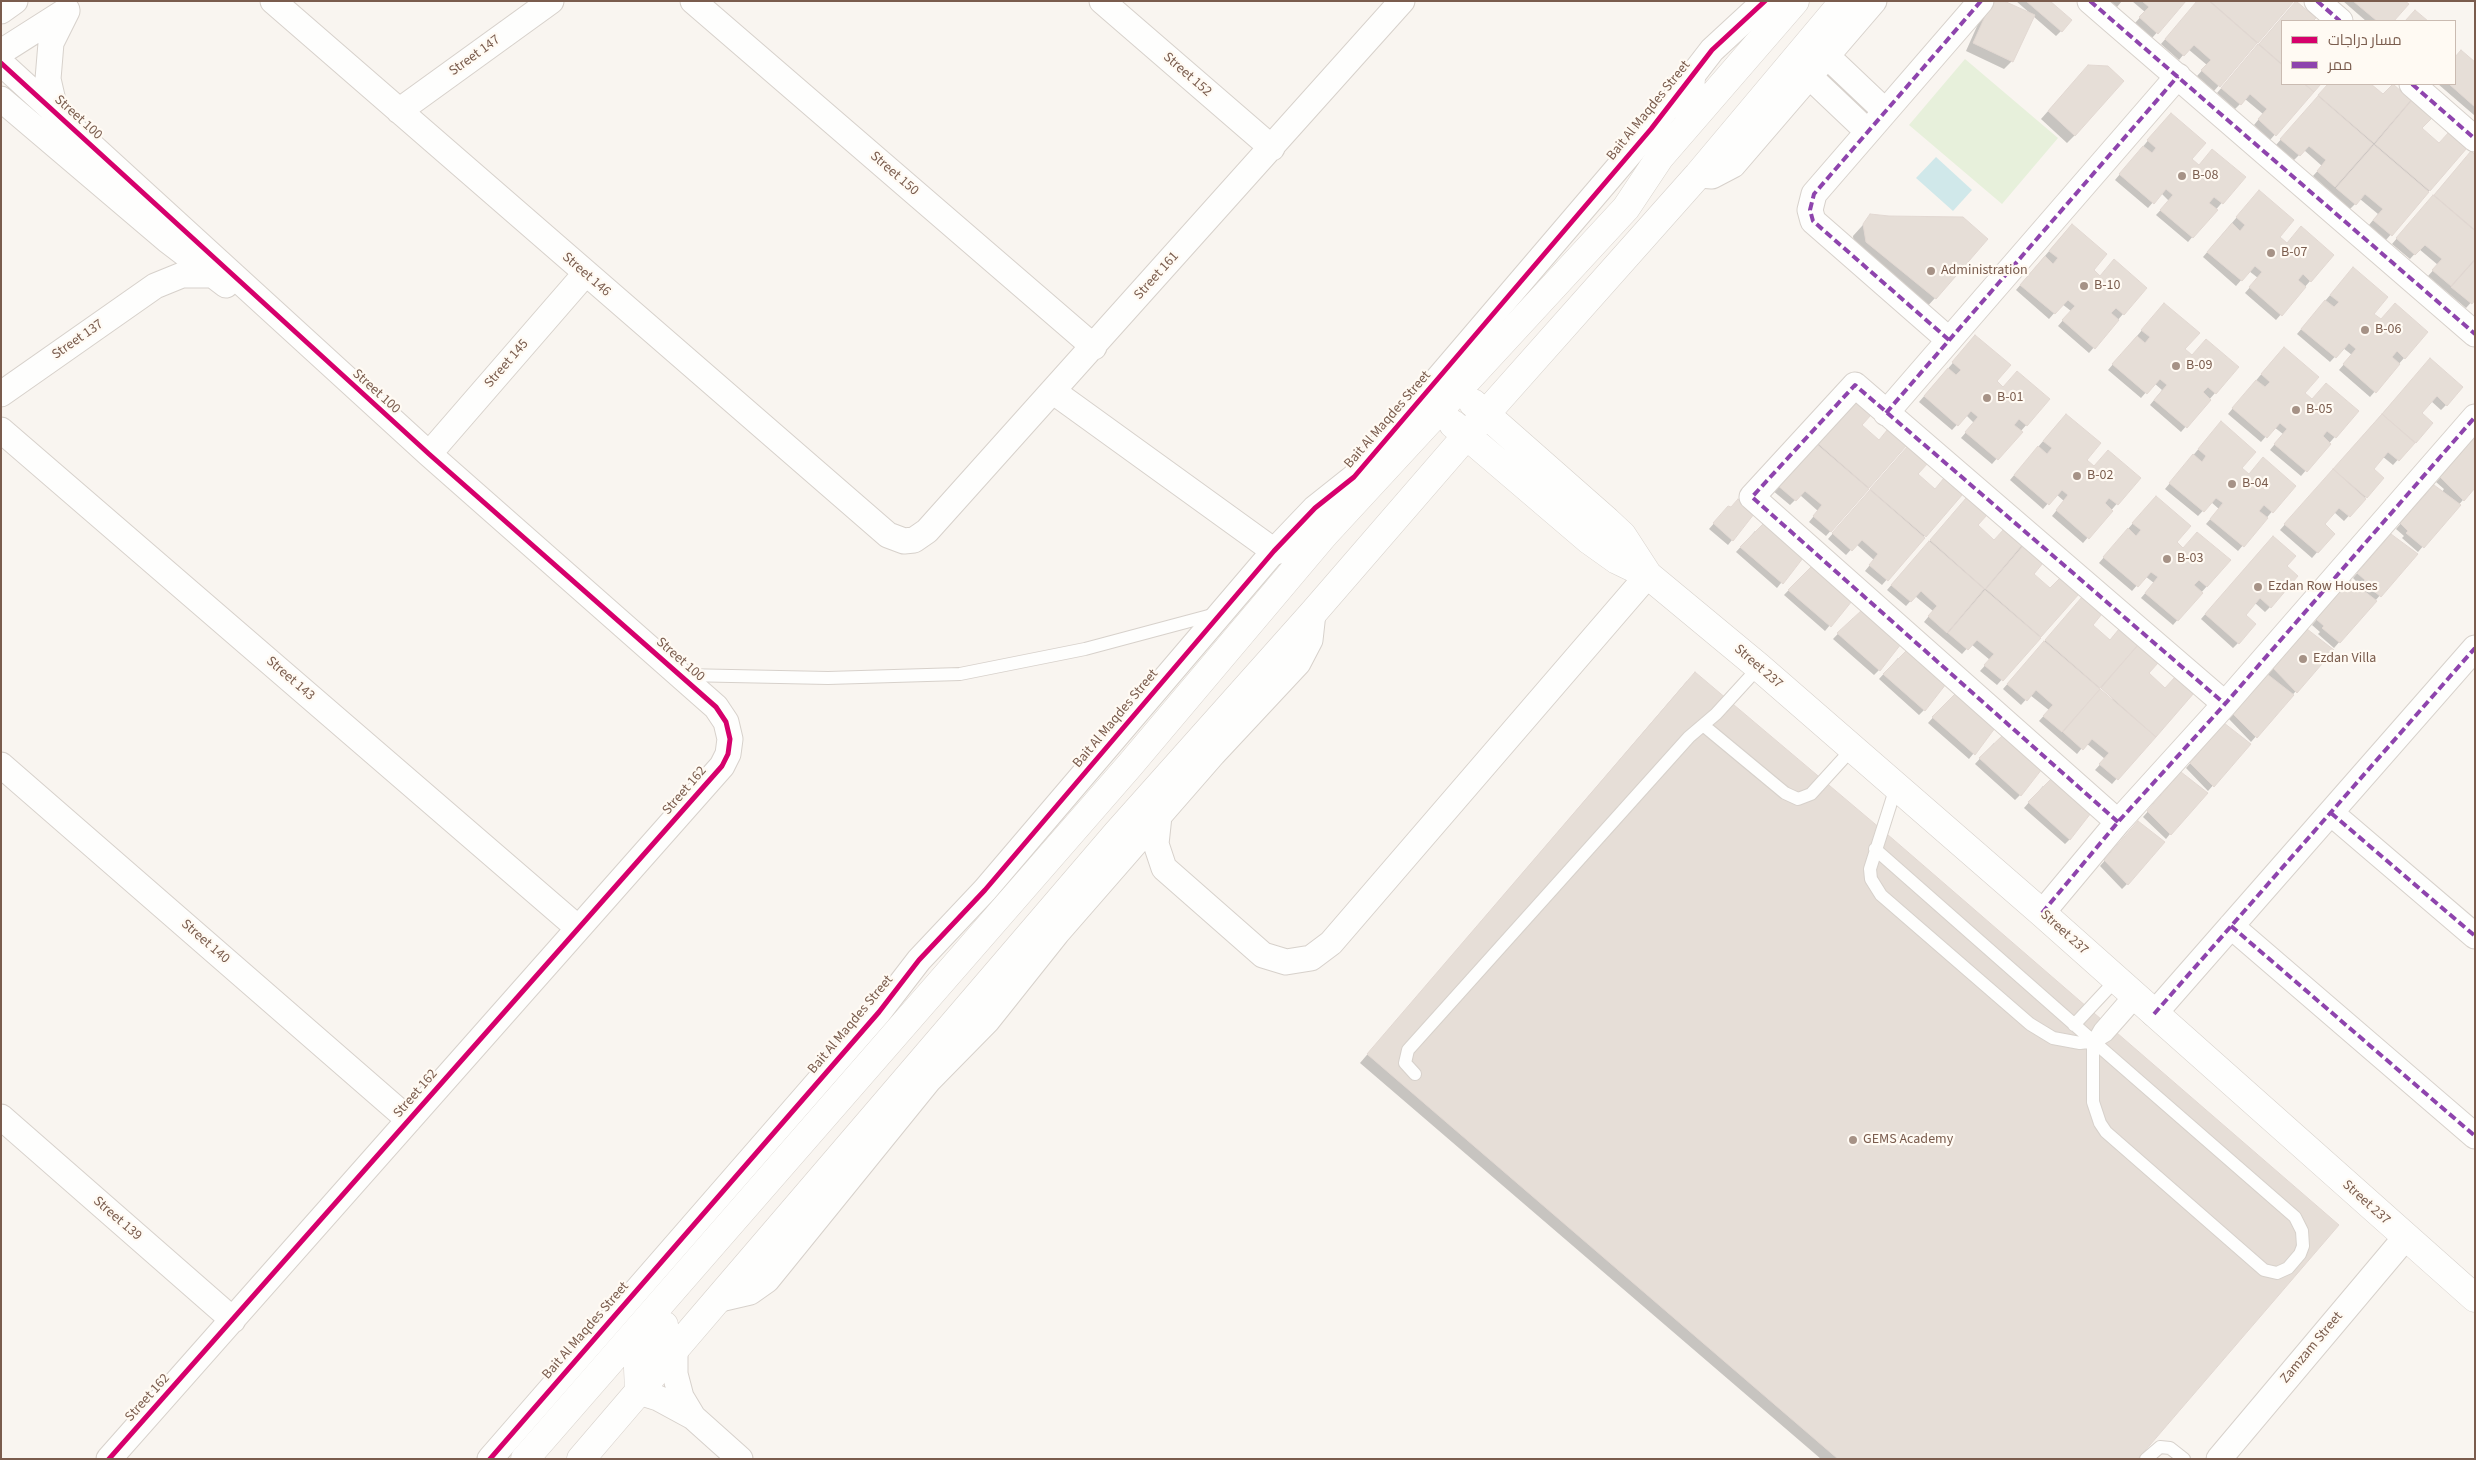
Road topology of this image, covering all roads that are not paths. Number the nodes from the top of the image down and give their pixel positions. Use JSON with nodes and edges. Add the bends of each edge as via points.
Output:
{"nodes":[{"id":1,"x":15,"y":1,"type":"edge"},
{"id":2,"x":273,"y":1,"type":"edge"},
{"id":3,"x":551,"y":1,"type":"edge"},
{"id":4,"x":693,"y":1,"type":"edge"},
{"id":5,"x":1102,"y":1,"type":"edge"},
{"id":6,"x":1402,"y":1,"type":"edge"},
{"id":7,"x":1765,"y":1,"type":"edge"},
{"id":8,"x":1795,"y":1,"type":"edge"},
{"id":9,"x":1844,"y":1,"type":"edge"},
{"id":10,"x":1874,"y":1,"type":"edge"},
{"id":11,"x":1981,"y":1,"type":"edge"},
{"id":12,"x":2090,"y":1,"type":"edge"},
{"id":13,"x":2317,"y":1,"type":"edge"},
{"id":14,"x":73,"y":6,"type":"edge"},
{"id":15,"x":1,"y":10,"type":"edge"},
{"id":16,"x":2339,"y":20,"type":"edge"},
{"id":17,"x":1,"y":52,"type":"edge"},
{"id":18,"x":1826,"y":56,"type":"junction"},
{"id":19,"x":1,"y":63,"type":"edge"},
{"id":20,"x":1808,"y":75,"type":"junction"},
{"id":21,"x":1691,"y":76,"type":"junction"},
{"id":22,"x":2178,"y":76,"type":"junction"},
{"id":23,"x":2413,"y":85,"type":"edge"},
{"id":24,"x":1,"y":99,"type":"edge"},
{"id":25,"x":1885,"y":110,"type":"junction"},
{"id":26,"x":399,"y":111,"type":"junction"},
{"id":27,"x":56,"y":114,"type":"junction"},
{"id":28,"x":1,"y":122,"type":"edge"},
{"id":29,"x":27,"y":122,"type":"junction"},
{"id":30,"x":1689,"y":122,"type":"junction"},
{"id":31,"x":1868,"y":131,"type":"junction"},
{"id":32,"x":2475,"y":139,"type":"edge"},
{"id":33,"x":1272,"y":148,"type":"junction"},
{"id":34,"x":1698,"y":174,"type":"junction"},
{"id":35,"x":167,"y":240,"type":"junction"},
{"id":36,"x":584,"y":274,"type":"junction"},
{"id":37,"x":210,"y":275,"type":"junction"},
{"id":38,"x":155,"y":286,"type":"junction"},
{"id":39,"x":283,"y":322,"type":"junction"},
{"id":40,"x":2475,"y":334,"type":"edge"},
{"id":41,"x":1949,"y":340,"type":"junction"},
{"id":42,"x":1094,"y":347,"type":"junction"},
{"id":43,"x":1457,"y":390,"type":"junction"},
{"id":44,"x":1054,"y":392,"type":"junction"},
{"id":45,"x":1,"y":394,"type":"edge"},
{"id":46,"x":1439,"y":412,"type":"junction"},
{"id":47,"x":1886,"y":413,"type":"junction"},
{"id":48,"x":1486,"y":414,"type":"junction"},
{"id":49,"x":2475,"y":417,"type":"edge"},
{"id":50,"x":1,"y":430,"type":"edge"},
{"id":51,"x":1466,"y":435,"type":"junction"},
{"id":52,"x":429,"y":454,"type":"junction"},
{"id":53,"x":1324,"y":535,"type":"junction"},
{"id":54,"x":904,"y":541,"type":"joint"},
{"id":55,"x":1274,"y":551,"type":"junction"},
{"id":56,"x":1648,"y":575,"type":"junction"},
{"id":57,"x":1222,"y":612,"type":"junction"},
{"id":58,"x":1313,"y":613,"type":"junction"},
{"id":59,"x":2475,"y":648,"type":"edge"},
{"id":60,"x":1759,"y":667,"type":"junction"},
{"id":61,"x":680,"y":675,"type":"junction"},
{"id":62,"x":2224,"y":704,"type":"junction"},
{"id":63,"x":1703,"y":725,"type":"junction"},
{"id":64,"x":730,"y":739,"type":"joint"},
{"id":65,"x":1852,"y":749,"type":"junction"},
{"id":66,"x":1,"y":765,"type":"edge"},
{"id":67,"x":1896,"y":787,"type":"junction"},
{"id":68,"x":2331,"y":813,"type":"junction"},
{"id":69,"x":1159,"y":816,"type":"junction"},
{"id":70,"x":2118,"y":822,"type":"junction"},
{"id":71,"x":1875,"y":849,"type":"junction"},
{"id":72,"x":1116,"y":866,"type":"junction"},
{"id":73,"x":1164,"y":868,"type":"junction"},
{"id":74,"x":2042,"y":913,"type":"junction"},
{"id":75,"x":2231,"y":926,"type":"junction"},
{"id":76,"x":578,"y":928,"type":"junction"},
{"id":77,"x":2475,"y":936,"type":"edge"},
{"id":78,"x":2135,"y":997,"type":"junction"},
{"id":79,"x":2074,"y":1025,"type":"junction"},
{"id":80,"x":2094,"y":1042,"type":"junction"},
{"id":81,"x":1415,"y":1074,"type":"dead end"},
{"id":82,"x":1,"y":1117,"type":"edge"},
{"id":83,"x":409,"y":1120,"type":"junction"},
{"id":84,"x":2475,"y":1136,"type":"edge"},
{"id":85,"x":792,"y":1154,"type":"junction"},
{"id":86,"x":2405,"y":1238,"type":"junction"},
{"id":87,"x":2475,"y":1298,"type":"edge"},
{"id":88,"x":720,"y":1299,"type":"junction"},
{"id":89,"x":233,"y":1320,"type":"junction"},
{"id":90,"x":675,"y":1352,"type":"junction"},
{"id":91,"x":639,"y":1392,"type":"junction"},
{"id":92,"x":693,"y":1417,"type":"junction"},
{"id":93,"x":109,"y":1459,"type":"edge"},
{"id":94,"x":490,"y":1459,"type":"edge"},
{"id":95,"x":525,"y":1459,"type":"edge"},
{"id":96,"x":581,"y":1459,"type":"edge"},
{"id":97,"x":740,"y":1459,"type":"edge"},
{"id":98,"x":2146,"y":1459,"type":"edge"},
{"id":99,"x":2184,"y":1459,"type":"edge"},
{"id":100,"x":2218,"y":1459,"type":"edge"}],
"edges":[{"from":1,"to":15,"type":"street"},
{"from":2,"to":26,"type":"street","name":"Street 146"},
{"from":3,"to":26,"type":"street","name":"Street 147"},
{"from":4,"to":42,"type":"street","name":"Street 150"},
{"from":5,"to":33,"type":"street","name":"Street 152"},
{"from":6,"to":33,"type":"street","name":"Street 161"},
{"from":7,"to":21,"type":"street","name":"Bait Al Maqdes Street","via":[[1712,50]]},
{"from":8,"to":30,"type":"street"},
{"from":9,"to":34,"type":"street"},
{"from":10,"to":18,"type":"street"},
{"from":11,"to":25,"type":"street"},
{"from":12,"to":22,"type":"street"},
{"from":13,"to":16,"type":"street"},
{"from":14,"to":17,"type":"street"},
{"from":14,"to":27,"type":"street","name":"Street 100","via":[[51,43],[48,79]]},
{"from":18,"to":20,"type":"street"},
{"from":18,"to":25,"type":"street"},
{"from":19,"to":27,"type":"street","name":"Street 100"},
{"from":20,"to":31,"type":"street"},
{"from":20,"to":34,"type":"street","via":[[1733,165],[1712,176]]},
{"from":21,"to":30,"type":"street"},
{"from":21,"to":55,"type":"street","name":"Bait Al Maqdes Street","via":[[1651,129],[1354,477],[1316,508]]},
{"from":22,"to":40,"type":"street"},
{"from":22,"to":41,"type":"street"},
{"from":23,"to":32,"type":"street"},
{"from":24,"to":29,"type":"street","name":"Street 100"},
{"from":25,"to":31,"type":"street"},
{"from":26,"to":36,"type":"street","name":"Street 146"},
{"from":27,"to":39,"type":"street","name":"Street 100"},
{"from":28,"to":29,"type":"street"},
{"from":29,"to":35,"type":"street","name":"Street 100"},
{"from":30,"to":43,"type":"street","via":[[1660,157],[1626,208]]},
{"from":31,"to":41,"type":"street","via":[[1814,194],[1810,210],[1813,221]]},
{"from":33,"to":42,"type":"street","name":"Street 161"},
{"from":34,"to":48,"type":"street"},
{"from":35,"to":37,"type":"street","name":"Street 100"},
{"from":35,"to":38,"type":"street","name":"Street 137","via":[[166,264]]},
{"from":36,"to":52,"type":"street","name":"Street 145"},
{"from":36,"to":54,"type":"street","name":"Street 146","via":[[888,535]]},
{"from":37,"to":38,"type":"street","name":"Street 137","via":[[182,275]]},
{"from":37,"to":39,"type":"street","name":"Street 100"},
{"from":38,"to":45,"type":"street","name":"Street 137"},
{"from":39,"to":52,"type":"street","name":"Street 100"},
{"from":41,"to":47,"type":"street"},
{"from":42,"to":44,"type":"street","name":"Street 161"},
{"from":43,"to":46,"type":"street"},
{"from":43,"to":48,"type":"street","name":"Street 237"},
{"from":44,"to":54,"type":"street","name":"Street 161","via":[[927,531],[914,540]]},
{"from":44,"to":55,"type":"street"},
{"from":46,"to":51,"type":"street","name":"Street 237"},
{"from":46,"to":53,"type":"street"},
{"from":47,"to":62,"type":"street"},
{"from":47,"to":70,"type":"street","via":[[1855,386],[1752,497]]},
{"from":48,"to":51,"type":"street"},
{"from":48,"to":56,"type":"street","name":"Street 237","via":[[1607,521],[1622,536]]},
{"from":49,"to":62,"type":"street"},
{"from":50,"to":76,"type":"street","name":"Street 143"},
{"from":51,"to":56,"type":"street","name":"Street 237","via":[[1589,540],[1617,560]]},
{"from":51,"to":58,"type":"street"},
{"from":52,"to":61,"type":"street","name":"Street 100"},
{"from":53,"to":55,"type":"street"},
{"from":53,"to":85,"type":"street","via":[[1130,765]]},
{"from":55,"to":57,"type":"street","name":"Bait Al Maqdes Street"},
{"from":56,"to":60,"type":"street","name":"Street 237"},
{"from":56,"to":73,"type":"street","via":[[1322,952],[1298,962],[1264,956]]},
{"from":57,"to":61,"type":"lane","via":[[1085,649],[960,674],[828,678]]},
{"from":57,"to":94,"type":"street","name":"Bait Al Maqdes Street"},
{"from":58,"to":69,"type":"street","via":[[1310,640],[1298,663]]},
{"from":58,"to":88,"type":"street","via":[[1117,832]]},
{"from":59,"to":68,"type":"street"},
{"from":60,"to":63,"type":"lane"},
{"from":60,"to":65,"type":"street","name":"Street 237"},
{"from":61,"to":64,"type":"street","name":"Street 100","via":[[716,707],[726,722]]},
{"from":62,"to":70,"type":"street"},
{"from":63,"to":65,"type":"lane","via":[[1785,793],[1798,798],[1811,794]]},
{"from":63,"to":81,"type":"lane","via":[[1408,1050],[1405,1063]]},
{"from":64,"to":76,"type":"street","name":"Street 162","via":[[722,766]]},
{"from":65,"to":67,"type":"street","name":"Street 237"},
{"from":66,"to":83,"type":"street","name":"Street 140"},
{"from":67,"to":71,"type":"lane"},
{"from":67,"to":74,"type":"street","name":"Street 237"},
{"from":68,"to":75,"type":"street"},
{"from":68,"to":77,"type":"street"},
{"from":69,"to":72,"type":"street"},
{"from":69,"to":73,"type":"street","via":[[1156,844]]},
{"from":70,"to":74,"type":"street"},
{"from":71,"to":79,"type":"lane"},
{"from":71,"to":80,"type":"lane","via":[[1871,879],[1881,895],[2041,1032],[2066,1042]]},
{"from":72,"to":73,"type":"street","via":[[1140,864]]},
{"from":72,"to":88,"type":"street","via":[[1051,939],[987,1021],[929,1080],[767,1280],[750,1292]]},
{"from":74,"to":78,"type":"street","name":"Street 237"},
{"from":75,"to":78,"type":"street"},
{"from":75,"to":84,"type":"street"},
{"from":76,"to":83,"type":"street","name":"Street 162"},
{"from":78,"to":79,"type":"lane"},
{"from":78,"to":80,"type":"lane","via":[[2104,1037]]},
{"from":78,"to":86,"type":"street","name":"Street 237"},
{"from":79,"to":80,"type":"lane"},
{"from":80,"to":80,"type":"lane","via":[[2092,1102],[2106,1132],[2264,1270],[2277,1273],[2288,1268],[2303,1246],[2302,1231],[2295,1218]]},
{"from":82,"to":89,"type":"street","name":"Street 139"},
{"from":83,"to":89,"type":"street","name":"Street 162"},
{"from":85,"to":91,"type":"street","via":[[749,1227],[646,1347],[638,1368]]},
{"from":85,"to":95,"type":"street"},
{"from":86,"to":87,"type":"street","name":"Street 237"},
{"from":86,"to":100,"type":"street","name":"Zamzam Street"},
{"from":88,"to":90,"type":"street"},
{"from":89,"to":93,"type":"street","name":"Street 162"},
{"from":90,"to":91,"type":"street"},
{"from":90,"to":92,"type":"street","via":[[674,1374],[681,1397]]},
{"from":91,"to":92,"type":"street","via":[[658,1398]]},
{"from":91,"to":96,"type":"street"},
{"from":92,"to":97,"type":"street"},
{"from":98,"to":99,"type":"lane","via":[[2160,1448],[2170,1448]]}]}
